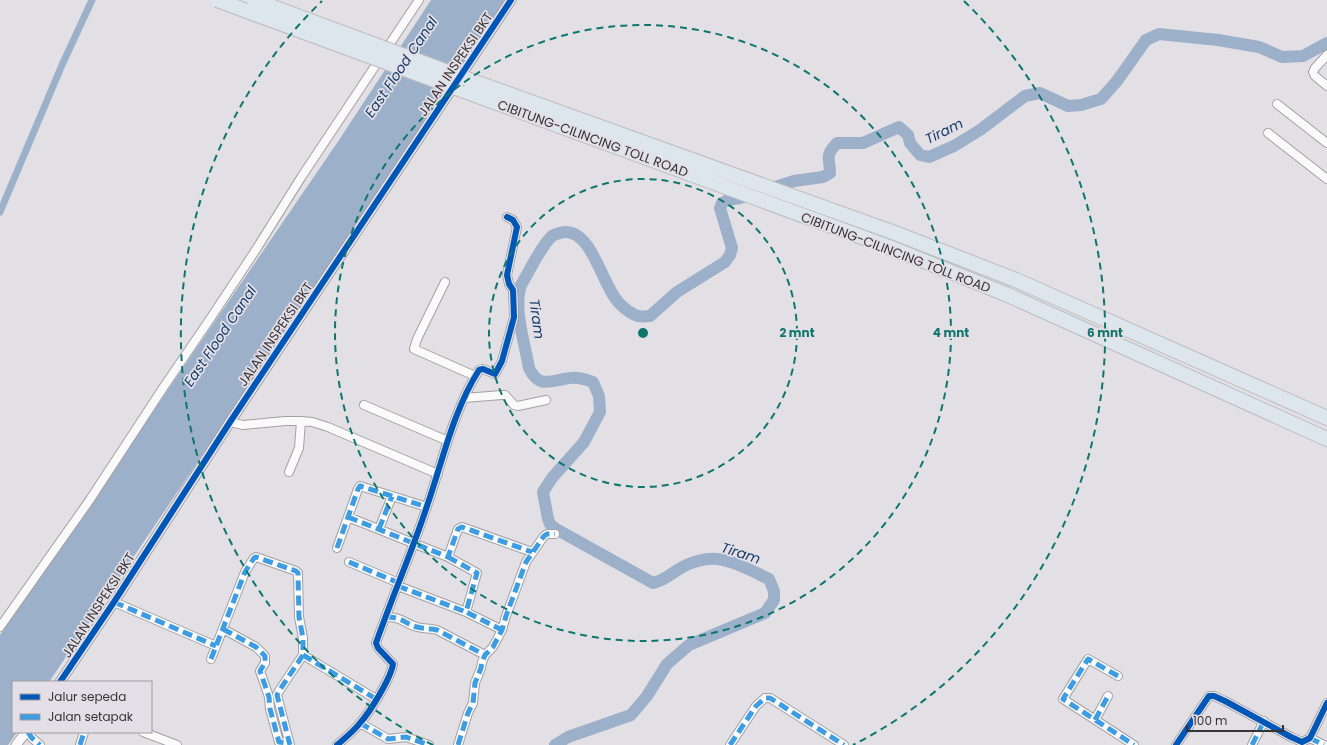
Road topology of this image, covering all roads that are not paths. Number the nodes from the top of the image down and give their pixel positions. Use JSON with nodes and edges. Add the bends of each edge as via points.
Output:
{"nodes":[{"id":1,"x":217,"y":0,"type":"edge"},
{"id":2,"x":254,"y":0,"type":"edge"},
{"id":3,"x":419,"y":0,"type":"edge"},
{"id":4,"x":511,"y":0,"type":"edge"},
{"id":5,"x":1327,"y":55,"type":"edge"},
{"id":6,"x":1327,"y":86,"type":"edge"},
{"id":7,"x":1277,"y":104,"type":"dead end"},
{"id":8,"x":1268,"y":133,"type":"dead end"},
{"id":9,"x":1327,"y":143,"type":"edge"},
{"id":10,"x":1327,"y":178,"type":"edge"},
{"id":11,"x":507,"y":218,"type":"dead end"},
{"id":12,"x":445,"y":282,"type":"dead end"},
{"id":13,"x":475,"y":376,"type":"junction"},
{"id":14,"x":464,"y":398,"type":"junction"},
{"id":15,"x":546,"y":400,"type":"dead end"},
{"id":16,"x":364,"y":405,"type":"dead end"},
{"id":17,"x":1327,"y":418,"type":"edge"},
{"id":18,"x":301,"y":421,"type":"junction"},
{"id":19,"x":230,"y":422,"type":"junction"},
{"id":20,"x":1327,"y":439,"type":"edge"},
{"id":21,"x":448,"y":441,"type":"junction"},
{"id":22,"x":290,"y":472,"type":"dead end"},
{"id":23,"x":438,"y":474,"type":"junction"},
{"id":24,"x":392,"y":496,"type":"junction"},
{"id":25,"x":427,"y":507,"type":"junction"},
{"id":26,"x":348,"y":517,"type":"junction"},
{"id":27,"x":379,"y":529,"type":"junction"},
{"id":28,"x":556,"y":534,"type":"dead end"},
{"id":29,"x":414,"y":543,"type":"junction"},
{"id":30,"x":337,"y":548,"type":"dead end"},
{"id":31,"x":532,"y":552,"type":"junction"},
{"id":32,"x":448,"y":556,"type":"junction"},
{"id":33,"x":349,"y":562,"type":"dead end"},
{"id":34,"x":399,"y":585,"type":"junction"},
{"id":35,"x":114,"y":602,"type":"junction"},
{"id":36,"x":466,"y":612,"type":"junction"},
{"id":37,"x":386,"y":617,"type":"junction"},
{"id":38,"x":3,"y":618,"type":"edge"},
{"id":39,"x":0,"y":627,"type":"edge"},
{"id":40,"x":223,"y":629,"type":"junction"},
{"id":41,"x":502,"y":630,"type":"junction"},
{"id":42,"x":216,"y":646,"type":"junction"},
{"id":43,"x":303,"y":655,"type":"junction"},
{"id":44,"x":486,"y":655,"type":"junction"},
{"id":45,"x":211,"y":659,"type":"dead end"},
{"id":46,"x":1118,"y":676,"type":"dead end"},
{"id":47,"x":61,"y":681,"type":"edge"},
{"id":48,"x":1108,"y":696,"type":"dead end"},
{"id":49,"x":376,"y":699,"type":"junction"},
{"id":50,"x":1327,"y":703,"type":"edge"},
{"id":51,"x":1095,"y":720,"type":"junction"},
{"id":52,"x":1264,"y":722,"type":"junction"},
{"id":53,"x":360,"y":724,"type":"junction"},
{"id":54,"x":26,"y":733,"type":"edge"},
{"id":55,"x":28,"y":733,"type":"edge"},
{"id":56,"x":84,"y":733,"type":"edge"},
{"id":57,"x":145,"y":733,"type":"edge"},
{"id":58,"x":1310,"y":738,"type":"junction"},
{"id":59,"x":289,"y":744,"type":"edge"},
{"id":60,"x":1320,"y":744,"type":"edge"},
{"id":61,"x":16,"y":745,"type":"edge"},
{"id":62,"x":40,"y":745,"type":"edge"},
{"id":63,"x":80,"y":745,"type":"edge"},
{"id":64,"x":177,"y":745,"type":"edge"},
{"id":65,"x":337,"y":745,"type":"edge"},
{"id":66,"x":429,"y":745,"type":"edge"},
{"id":67,"x":458,"y":745,"type":"edge"},
{"id":68,"x":730,"y":745,"type":"edge"},
{"id":69,"x":844,"y":745,"type":"edge"},
{"id":70,"x":1134,"y":745,"type":"edge"},
{"id":71,"x":1176,"y":745,"type":"edge"},
{"id":72,"x":1252,"y":745,"type":"edge"}],
"edges":[{"from":1,"to":20,"type":"highway","bridge":true,"via":[[889,247],[1008,295]]},
{"from":2,"to":17,"type":"highway","bridge":true,"via":[[1016,280]]},
{"from":3,"to":38,"type":"street","via":[[89,501]]},
{"from":4,"to":19,"type":"street","name":"JALAN INSPEKSI BKT"},
{"from":5,"to":6,"type":"street","via":[[1313,72]]},
{"from":7,"to":9,"type":"street"},
{"from":8,"to":10,"type":"street"},
{"from":11,"to":13,"type":"street","via":[[513,220],[517,226],[507,275],[513,290],[514,317],[509,341],[498,371],[494,374],[481,369]]},
{"from":12,"to":13,"type":"street","via":[[414,349]]},
{"from":13,"to":14,"type":"street"},
{"from":14,"to":15,"type":"street","via":[[505,395],[518,406]]},
{"from":14,"to":21,"type":"street"},
{"from":16,"to":21,"type":"street"},
{"from":18,"to":19,"type":"street","via":[[243,425]]},
{"from":18,"to":22,"type":"street","via":[[299,448]]},
{"from":18,"to":23,"type":"street","via":[[328,427]]},
{"from":19,"to":35,"type":"street","name":"JALAN INSPEKSI BKT"},
{"from":21,"to":23,"type":"street"},
{"from":23,"to":25,"type":"street"},
{"from":24,"to":25,"type":"street"},
{"from":24,"to":26,"type":"street","via":[[360,486]]},
{"from":24,"to":27,"type":"street"},
{"from":25,"to":29,"type":"street"},
{"from":26,"to":27,"type":"street"},
{"from":26,"to":30,"type":"street"},
{"from":27,"to":29,"type":"street"},
{"from":28,"to":31,"type":"street","via":[[544,536]]},
{"from":29,"to":32,"type":"street"},
{"from":29,"to":34,"type":"street"},
{"from":31,"to":32,"type":"street","via":[[462,528],[458,529]]},
{"from":31,"to":41,"type":"street"},
{"from":32,"to":36,"type":"street","via":[[477,574]]},
{"from":33,"to":34,"type":"street"},
{"from":34,"to":36,"type":"street"},
{"from":34,"to":37,"type":"street"},
{"from":35,"to":42,"type":"street"},
{"from":35,"to":47,"type":"street","name":"JALAN INSPEKSI BKT"},
{"from":36,"to":41,"type":"street"},
{"from":37,"to":44,"type":"street","via":[[395,617],[417,627],[437,630]]},
{"from":37,"to":49,"type":"street","via":[[376,645],[393,664]]},
{"from":38,"to":39,"type":"street"},
{"from":40,"to":42,"type":"street"},
{"from":40,"to":43,"type":"street","via":[[245,572],[256,557],[298,573]]},
{"from":40,"to":59,"type":"street","via":[[256,647],[265,656],[260,671],[269,697],[270,709],[279,742]]},
{"from":41,"to":44,"type":"street"},
{"from":42,"to":45,"type":"street"},
{"from":43,"to":49,"type":"street"},
{"from":43,"to":59,"type":"street","via":[[277,695]]},
{"from":44,"to":67,"type":"street","via":[[475,683],[473,703]]},
{"from":46,"to":51,"type":"street","via":[[1088,659],[1063,698]]},
{"from":48,"to":51,"type":"street"},
{"from":49,"to":53,"type":"street"},
{"from":50,"to":58,"type":"street"},
{"from":51,"to":70,"type":"street"},
{"from":52,"to":58,"type":"street","via":[[1296,740],[1303,742]]},
{"from":52,"to":71,"type":"street","via":[[1225,701],[1209,696]]},
{"from":52,"to":72,"type":"street"},
{"from":53,"to":65,"type":"street"},
{"from":53,"to":66,"type":"street","via":[[388,739],[406,737]]},
{"from":54,"to":61,"type":"street"},
{"from":55,"to":62,"type":"street"},
{"from":56,"to":63,"type":"street"},
{"from":57,"to":64,"type":"street"},
{"from":58,"to":60,"type":"street"},
{"from":68,"to":69,"type":"street","via":[[756,706],[765,698],[770,698]]}]}
